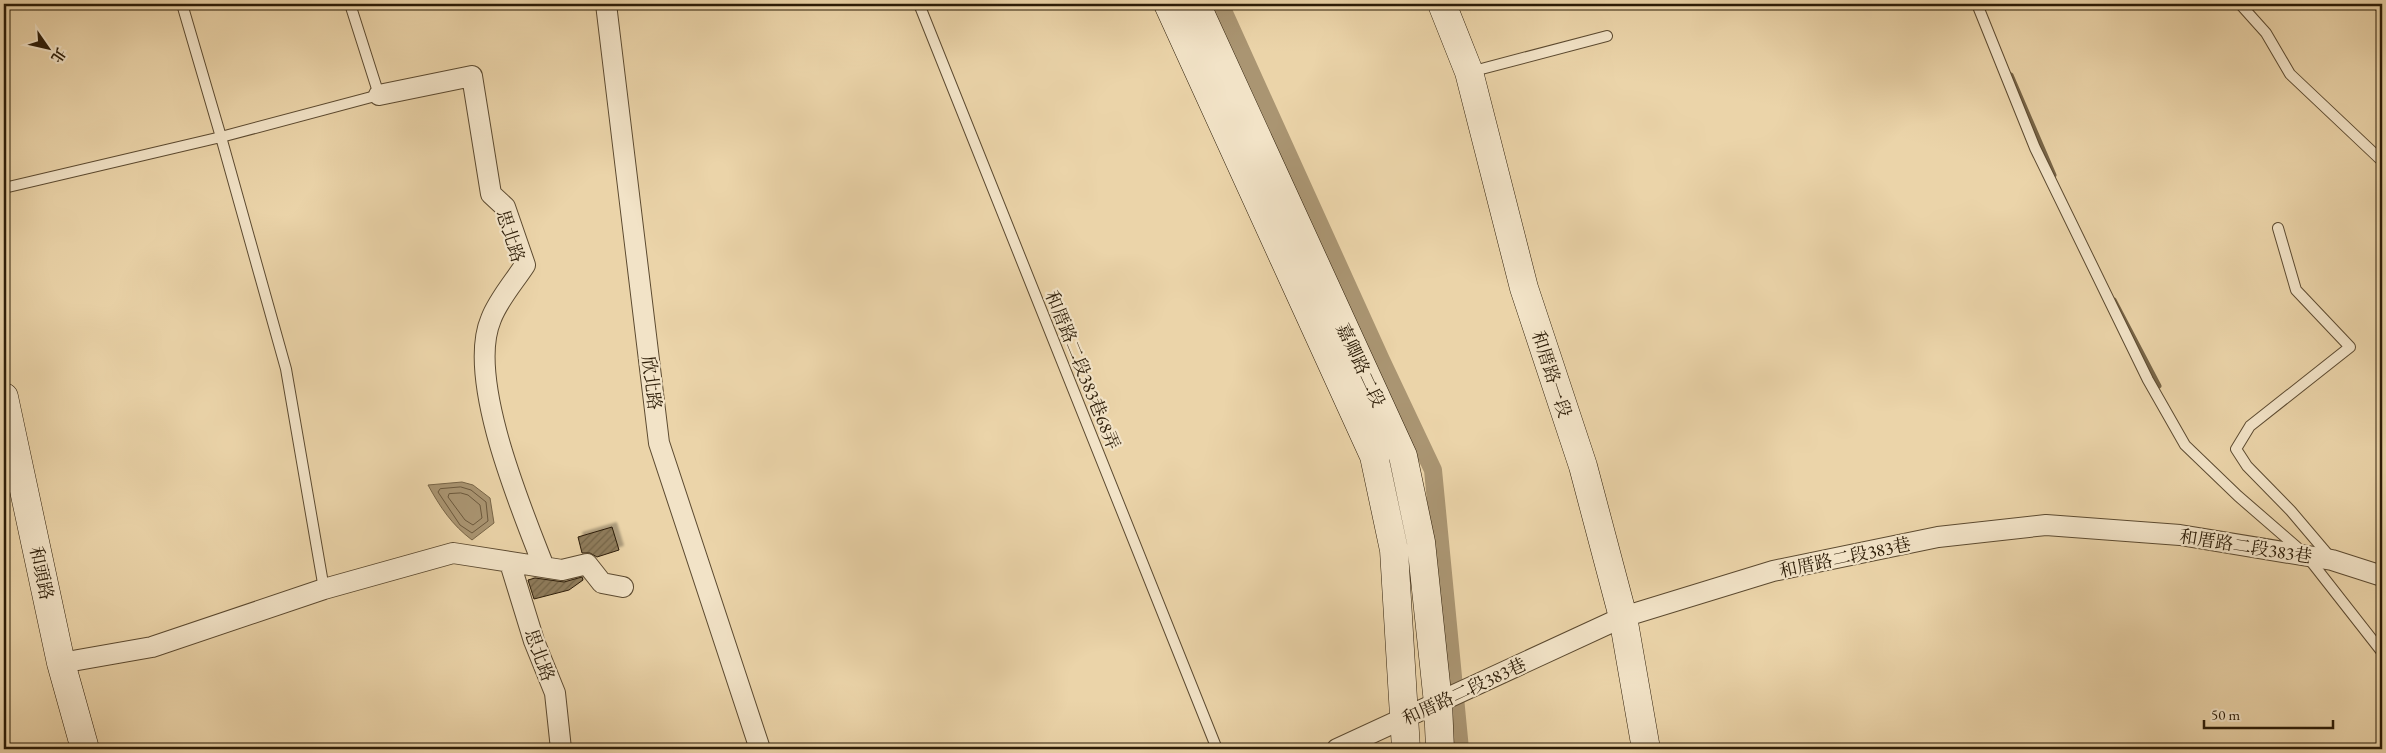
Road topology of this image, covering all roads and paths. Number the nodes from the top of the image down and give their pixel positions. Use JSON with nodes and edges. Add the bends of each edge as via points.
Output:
{"nodes":[{"id":1,"x":182,"y":4,"type":"edge"},
{"id":2,"x":350,"y":4,"type":"edge"},
{"id":3,"x":606,"y":4,"type":"edge"},
{"id":4,"x":919,"y":4,"type":"edge"},
{"id":5,"x":1168,"y":4,"type":"edge"},
{"id":6,"x":1196,"y":4,"type":"edge"},
{"id":7,"x":1442,"y":4,"type":"edge"},
{"id":8,"x":1976,"y":4,"type":"edge"},
{"id":9,"x":2240,"y":4,"type":"edge"},
{"id":10,"x":1606,"y":36,"type":"dead end"},
{"id":11,"x":1469,"y":72,"type":"junction"},
{"id":12,"x":380,"y":95,"type":"junction"},
{"id":13,"x":221,"y":137,"type":"junction"},
{"id":14,"x":2382,"y":161,"type":"edge"},
{"id":15,"x":4,"y":188,"type":"edge"},
{"id":16,"x":2278,"y":228,"type":"dead end"},
{"id":17,"x":4,"y":396,"type":"edge"},
{"id":18,"x":2306,"y":555,"type":"junction"},
{"id":19,"x":2332,"y":560,"type":"junction"},
{"id":20,"x":510,"y":563,"type":"junction"},
{"id":21,"x":544,"y":567,"type":"junction"},
{"id":22,"x":2382,"y":576,"type":"edge"},
{"id":23,"x":622,"y":587,"type":"dead end"},
{"id":24,"x":324,"y":589,"type":"junction"},
{"id":25,"x":1623,"y":617,"type":"junction"},
{"id":26,"x":2382,"y":652,"type":"edge"},
{"id":27,"x":61,"y":663,"type":"junction"},
{"id":28,"x":1443,"y":701,"type":"junction"},
{"id":29,"x":1404,"y":719,"type":"junction"},
{"id":30,"x":85,"y":749,"type":"edge"},
{"id":31,"x":561,"y":749,"type":"edge"},
{"id":32,"x":760,"y":749,"type":"edge"},
{"id":33,"x":1217,"y":749,"type":"edge"},
{"id":34,"x":1338,"y":749,"type":"edge"},
{"id":35,"x":1406,"y":749,"type":"edge"},
{"id":36,"x":1440,"y":749,"type":"edge"},
{"id":37,"x":1646,"y":749,"type":"edge"}],
"edges":[{"from":1,"to":13,"type":"lane"},
{"from":2,"to":12,"type":"lane"},
{"from":3,"to":32,"type":"street","name":"欣北路","via":[[660,443]]},
{"from":4,"to":33,"type":"lane","name":"和厝路二段383巷68弄"},
{"from":5,"to":29,"type":"street","name":"嘉卿路二段","via":[[1374,456],[1394,550]]},
{"from":6,"to":28,"type":"street","name":"嘉卿路二段","via":[[1403,456],[1421,542]]},
{"from":7,"to":11,"type":"street","name":"和厝路一段"},
{"from":8,"to":18,"type":"lane","via":[[2035,148],[2148,380],[2185,445]]},
{"from":9,"to":14,"type":"lane","via":[[2266,33],[2290,74]]},
{"from":10,"to":11,"type":"lane"},
{"from":11,"to":25,"type":"street","name":"和厝路一段","via":[[1524,288],[1583,466]]},
{"from":12,"to":13,"type":"lane"},
{"from":12,"to":21,"type":"street","name":"思北路","via":[[472,76],[492,194],[505,207],[525,264],[491,319],[484,351],[487,390],[516,493]]},
{"from":13,"to":15,"type":"lane"},
{"from":13,"to":24,"type":"lane","via":[[286,369]]},
{"from":16,"to":19,"type":"lane","via":[[2296,290],[2350,347],[2250,426],[2236,449],[2246,466],[2291,511]]},
{"from":17,"to":27,"type":"street","name":"和頭路"},
{"from":18,"to":19,"type":"street","name":"和厝路二段383巷"},
{"from":18,"to":25,"type":"street","name":"和厝路二段383巷","via":[[2180,535],[2046,525],[1938,537],[1773,571]]},
{"from":18,"to":26,"type":"lane"},
{"from":19,"to":22,"type":"street","name":"和厝路二段383巷"},
{"from":20,"to":21,"type":"street"},
{"from":20,"to":24,"type":"street","via":[[453,553]]},
{"from":20,"to":31,"type":"street","name":"思北路","via":[[554,693]]},
{"from":21,"to":23,"type":"street","via":[[562,570],[587,564],[602,582]]},
{"from":24,"to":27,"type":"street","via":[[152,647]]},
{"from":25,"to":28,"type":"street","name":"和厝路二段383巷"},
{"from":25,"to":37,"type":"street","name":"和厝路一段"},
{"from":27,"to":30,"type":"street","name":"和頭路"},
{"from":28,"to":29,"type":"street","name":"和厝路二段383巷"},
{"from":28,"to":36,"type":"street","name":"嘉卿路二段"},
{"from":29,"to":34,"type":"street","name":"和厝路二段383巷"},
{"from":29,"to":35,"type":"street","name":"嘉卿路二段"}]}
